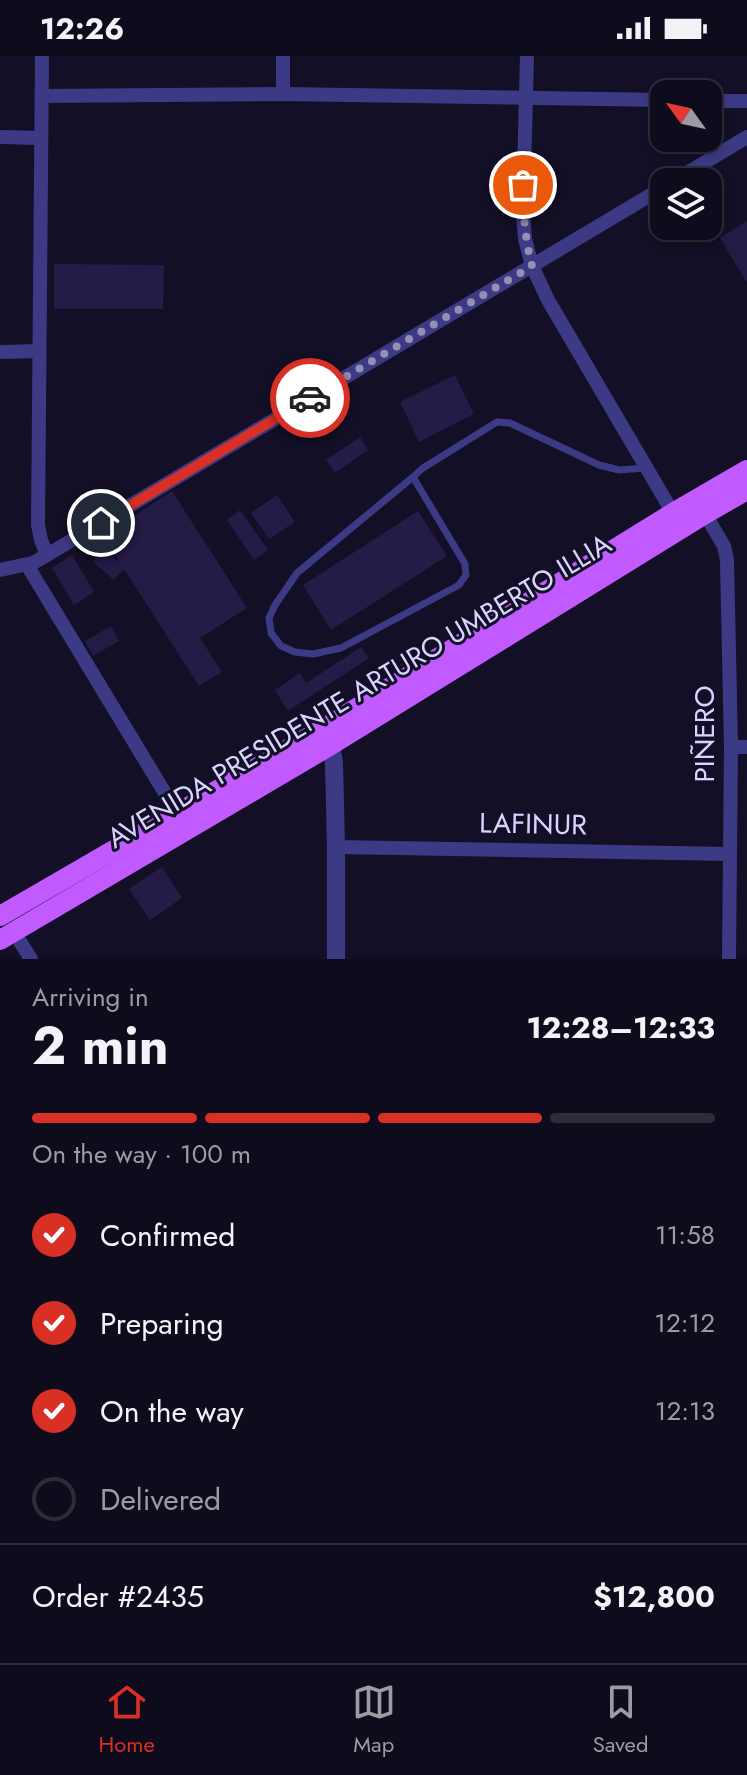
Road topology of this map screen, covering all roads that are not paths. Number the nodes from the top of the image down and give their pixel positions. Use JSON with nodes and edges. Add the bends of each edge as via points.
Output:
{"nodes":[{"id":1,"x":42,"y":56,"type":"edge"},
{"id":2,"x":283,"y":56,"type":"edge"},
{"id":3,"x":527,"y":56,"type":"edge"},
{"id":4,"x":283,"y":94,"type":"junction"},
{"id":5,"x":43,"y":96,"type":"junction"},
{"id":6,"x":525,"y":98,"type":"junction"},
{"id":7,"x":650,"y":100,"type":"edge"},
{"id":8,"x":722,"y":101,"type":"edge"},
{"id":9,"x":747,"y":101,"type":"edge"},
{"id":10,"x":0,"y":137,"type":"edge"},
{"id":11,"x":747,"y":137,"type":"edge"},
{"id":12,"x":40,"y":138,"type":"junction"},
{"id":13,"x":695,"y":168,"type":"edge"},
{"id":14,"x":650,"y":195,"type":"edge"},
{"id":15,"x":532,"y":266,"type":"junction"},
{"id":16,"x":39,"y":351,"type":"junction"},
{"id":17,"x":0,"y":352,"type":"edge"},
{"id":18,"x":647,"y":468,"type":"junction"},
{"id":19,"x":747,"y":470,"type":"edge"},
{"id":20,"x":413,"y":477,"type":"junction"},
{"id":21,"x":747,"y":490,"type":"edge"},
{"id":22,"x":673,"y":513,"type":"junction"},
{"id":23,"x":705,"y":514,"type":"junction"},
{"id":24,"x":47,"y":555,"type":"junction"},
{"id":25,"x":27,"y":565,"type":"junction"},
{"id":26,"x":0,"y":570,"type":"edge"},
{"id":27,"x":326,"y":737,"type":"junction"},
{"id":28,"x":731,"y":747,"type":"junction"},
{"id":29,"x":747,"y":747,"type":"edge"},
{"id":30,"x":177,"y":813,"type":"junction"},
{"id":31,"x":336,"y":847,"type":"junction"},
{"id":32,"x":729,"y":854,"type":"junction"},
{"id":33,"x":0,"y":916,"type":"edge"},
{"id":34,"x":7,"y":936,"type":"edge"},
{"id":35,"x":31,"y":959,"type":"edge"},
{"id":36,"x":336,"y":959,"type":"edge"},
{"id":37,"x":729,"y":959,"type":"edge"}],
"edges":[{"from":1,"to":5,"type":"street"},
{"from":2,"to":4,"type":"street"},
{"from":3,"to":6,"type":"street"},
{"from":4,"to":5,"type":"street"},
{"from":4,"to":6,"type":"street"},
{"from":5,"to":12,"type":"street"},
{"from":6,"to":7,"type":"street"},
{"from":6,"to":15,"type":"street","via":[[523,214]]},
{"from":8,"to":9,"type":"street"},
{"from":10,"to":12,"type":"street"},
{"from":11,"to":13,"type":"street"},
{"from":12,"to":16,"type":"street"},
{"from":14,"to":15,"type":"street"},
{"from":15,"to":18,"type":"street"},
{"from":15,"to":24,"type":"street"},
{"from":16,"to":17,"type":"street"},
{"from":16,"to":24,"type":"street","via":[[38,525]]},
{"from":18,"to":20,"type":"lane","via":[[599,465],[510,423],[497,422]]},
{"from":18,"to":22,"type":"street"},
{"from":19,"to":22,"type":"main road","name":"AVENIDA PRESIDENTE ARTURO UMBERTO ILLIA"},
{"from":20,"to":20,"type":"lane","via":[[297,573],[269,618],[271,633],[281,646],[313,654],[341,648],[459,585],[465,564]]},
{"from":21,"to":23,"type":"main road","name":"AVENIDA PRESIDENTE ARTURO UMBERTO ILLIA"},
{"from":22,"to":27,"type":"main road","name":"AVENIDA PRESIDENTE ARTURO UMBERTO ILLIA"},
{"from":23,"to":27,"type":"main road","name":"AVENIDA PRESIDENTE ARTURO UMBERTO ILLIA"},
{"from":23,"to":28,"type":"street","name":"PIÑERO","via":[[727,560]]},
{"from":24,"to":25,"type":"street"},
{"from":25,"to":26,"type":"street"},
{"from":25,"to":30,"type":"street"},
{"from":27,"to":30,"type":"main road","name":"AVENIDA PRESIDENTE ARTURO UMBERTO ILLIA"},
{"from":27,"to":31,"type":"street","via":[[334,763]]},
{"from":27,"to":34,"type":"main road","name":"AVENIDA PRESIDENTE ARTURO UMBERTO ILLIA"},
{"from":28,"to":29,"type":"street"},
{"from":28,"to":32,"type":"street","name":"PIÑERO"},
{"from":30,"to":33,"type":"main road","name":"AVENIDA PRESIDENTE ARTURO UMBERTO ILLIA"},
{"from":31,"to":32,"type":"street","name":"LAFINUR"},
{"from":31,"to":36,"type":"street"},
{"from":32,"to":37,"type":"street","name":"PIÑERO"},
{"from":34,"to":35,"type":"street"}]}
